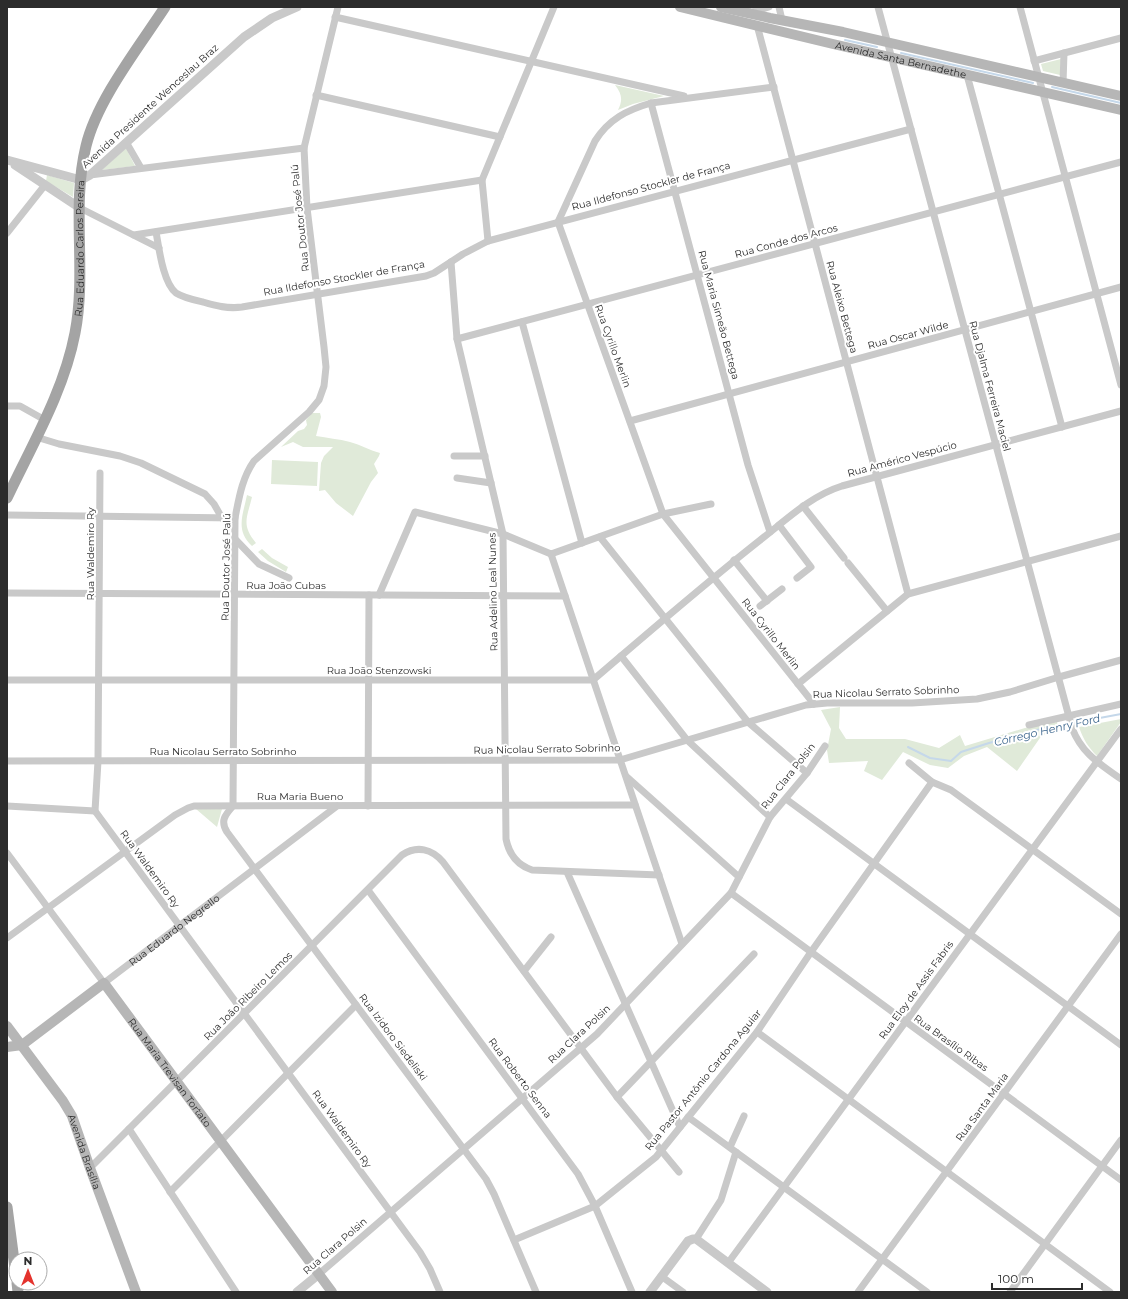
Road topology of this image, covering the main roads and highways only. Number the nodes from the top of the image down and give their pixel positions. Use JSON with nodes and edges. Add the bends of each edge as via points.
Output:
{"nodes":[{"id":1,"x":165,"y":7,"type":"edge"},
{"id":2,"x":680,"y":7,"type":"edge"},
{"id":3,"x":721,"y":7,"type":"edge"},
{"id":4,"x":748,"y":10,"type":"edge"},
{"id":5,"x":1121,"y":96,"type":"edge"},
{"id":6,"x":1121,"y":110,"type":"edge"},
{"id":7,"x":7,"y":498,"type":"edge"},
{"id":8,"x":104,"y":983,"type":"joint"},
{"id":9,"x":7,"y":1026,"type":"edge"},
{"id":10,"x":22,"y":1045,"type":"junction"},
{"id":11,"x":7,"y":1047,"type":"edge"},
{"id":12,"x":7,"y":1207,"type":"edge"},
{"id":13,"x":13,"y":1251,"type":"edge"},
{"id":14,"x":136,"y":1292,"type":"edge"},
{"id":15,"x":332,"y":1292,"type":"edge"}],
"edges":[{"from":1,"to":7,"type":"main road","name":"Rua Eduardo Carlos Pereira","via":[[117,80],[95,120],[86,145],[85,177],[80,208],[79,293],[75,333],[64,374]]},
{"from":2,"to":6,"type":"main road","name":"Avenida Santa Bernadethe"},
{"from":3,"to":4,"type":"main road","name":"Avenida Santa Bernadethe"},
{"from":4,"to":5,"type":"main road","name":"Avenida Santa Bernadethe","via":[[782,20]]},
{"from":8,"to":10,"type":"main road","name":"Rua Eduardo Negrello"},
{"from":8,"to":15,"type":"main road","name":"Rua Maria Trevisan Tortato"},
{"from":9,"to":10,"type":"main road","name":"Avenida Brasília"},
{"from":10,"to":11,"type":"main road","name":"Rua Eduardo Negrello"},
{"from":10,"to":14,"type":"main road","name":"Avenida Brasília","via":[[64,1101],[72,1116]]},
{"from":12,"to":13,"type":"main road"}]}
